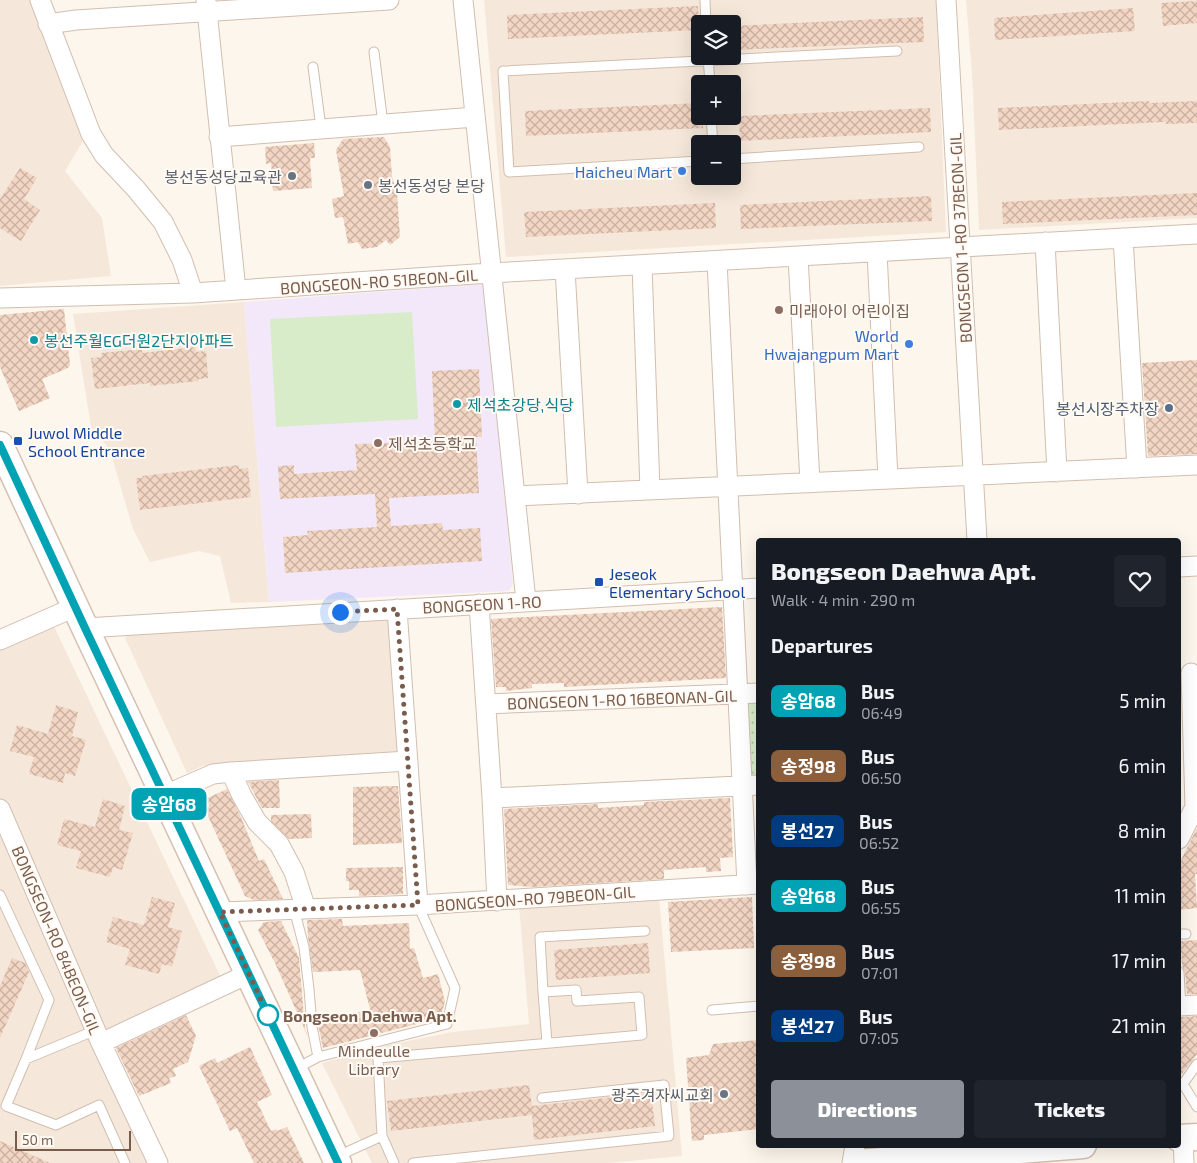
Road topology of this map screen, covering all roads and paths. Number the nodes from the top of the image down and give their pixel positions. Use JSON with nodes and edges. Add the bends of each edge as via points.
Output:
{"nodes":[{"id":1,"x":40,"y":0,"type":"edge"},
{"id":2,"x":389,"y":0,"type":"edge"},
{"id":3,"x":463,"y":0,"type":"edge"},
{"id":4,"x":705,"y":0,"type":"edge"},
{"id":5,"x":946,"y":0,"type":"edge"},
{"id":6,"x":206,"y":7,"type":"edge"},
{"id":7,"x":706,"y":15,"type":"edge"},
{"id":8,"x":48,"y":24,"type":"junction"},
{"id":9,"x":897,"y":51,"type":"dead end"},
{"id":10,"x":374,"y":52,"type":"dead end"},
{"id":11,"x":741,"y":57,"type":"edge"},
{"id":12,"x":691,"y":59,"type":"edge"},
{"id":13,"x":313,"y":67,"type":"dead end"},
{"id":14,"x":475,"y":117,"type":"junction"},
{"id":15,"x":383,"y":124,"type":"junction"},
{"id":16,"x":321,"y":128,"type":"junction"},
{"id":17,"x":219,"y":137,"type":"junction"},
{"id":18,"x":920,"y":147,"type":"dead end"},
{"id":19,"x":741,"y":158,"type":"edge"},
{"id":20,"x":691,"y":161,"type":"edge"},
{"id":21,"x":1197,"y":234,"type":"edge"},
{"id":22,"x":1123,"y":238,"type":"junction"},
{"id":23,"x":1046,"y":242,"type":"junction"},
{"id":24,"x":961,"y":247,"type":"junction"},
{"id":25,"x":877,"y":252,"type":"junction"},
{"id":26,"x":798,"y":256,"type":"junction"},
{"id":27,"x":717,"y":261,"type":"junction"},
{"id":28,"x":642,"y":265,"type":"junction"},
{"id":29,"x":565,"y":269,"type":"junction"},
{"id":30,"x":490,"y":273,"type":"junction"},
{"id":31,"x":236,"y":290,"type":"junction"},
{"id":32,"x":193,"y":293,"type":"junction"},
{"id":33,"x":0,"y":298,"type":"edge"},
{"id":34,"x":0,"y":445,"type":"edge"},
{"id":35,"x":1197,"y":465,"type":"edge"},
{"id":36,"x":1137,"y":468,"type":"junction"},
{"id":37,"x":1057,"y":472,"type":"junction"},
{"id":38,"x":974,"y":475,"type":"junction"},
{"id":39,"x":888,"y":479,"type":"junction"},
{"id":40,"x":810,"y":483,"type":"junction"},
{"id":41,"x":728,"y":487,"type":"junction"},
{"id":42,"x":644,"y":490,"type":"junction"},
{"id":43,"x":578,"y":494,"type":"junction"},
{"id":44,"x":514,"y":496,"type":"junction"},
{"id":45,"x":978,"y":538,"type":"edge"},
{"id":46,"x":1197,"y":566,"type":"edge"},
{"id":47,"x":1181,"y":567,"type":"edge"},
{"id":48,"x":756,"y":588,"type":"edge"},
{"id":49,"x":732,"y":590,"type":"junction"},
{"id":50,"x":526,"y":601,"type":"junction"},
{"id":51,"x":479,"y":604,"type":"junction"},
{"id":52,"x":397,"y":609,"type":"junction"},
{"id":53,"x":80,"y":617,"type":"junction"},
{"id":54,"x":0,"y":640,"type":"edge"},
{"id":55,"x":1189,"y":673,"type":"edge"},
{"id":56,"x":737,"y":694,"type":"junction"},
{"id":57,"x":756,"y":694,"type":"edge"},
{"id":58,"x":486,"y":704,"type":"junction"},
{"id":59,"x":408,"y":761,"type":"junction"},
{"id":60,"x":231,"y":772,"type":"junction"},
{"id":61,"x":750,"y":785,"type":"edge"},
{"id":62,"x":165,"y":795,"type":"junction"},
{"id":63,"x":492,"y":798,"type":"junction"},
{"id":64,"x":1196,"y":807,"type":"edge"},
{"id":65,"x":0,"y":809,"type":"edge"},
{"id":66,"x":1181,"y":835,"type":"edge"},
{"id":67,"x":753,"y":884,"type":"edge"},
{"id":68,"x":0,"y":895,"type":"edge"},
{"id":69,"x":497,"y":901,"type":"junction"},
{"id":70,"x":418,"y":905,"type":"junction"},
{"id":71,"x":300,"y":909,"type":"junction"},
{"id":72,"x":220,"y":912,"type":"junction"},
{"id":73,"x":645,"y":931,"type":"dead end"},
{"id":74,"x":248,"y":974,"type":"junction"},
{"id":75,"x":1181,"y":981,"type":"edge"},
{"id":76,"x":543,"y":992,"type":"junction"},
{"id":77,"x":1186,"y":1005,"type":"edge"},
{"id":78,"x":756,"y":1006,"type":"edge"},
{"id":79,"x":712,"y":1010,"type":"dead end"},
{"id":80,"x":99,"y":1036,"type":"junction"},
{"id":81,"x":547,"y":1043,"type":"junction"},
{"id":82,"x":318,"y":1057,"type":"junction"},
{"id":83,"x":26,"y":1059,"type":"junction"},
{"id":84,"x":1197,"y":1064,"type":"edge"},
{"id":85,"x":295,"y":1069,"type":"junction"},
{"id":86,"x":542,"y":1098,"type":"dead end"},
{"id":87,"x":1197,"y":1106,"type":"edge"},
{"id":88,"x":382,"y":1136,"type":"junction"},
{"id":89,"x":854,"y":1148,"type":"edge"},
{"id":90,"x":1036,"y":1148,"type":"edge"},
{"id":91,"x":942,"y":1154,"type":"edge"},
{"id":92,"x":337,"y":1160,"type":"edge"},
{"id":93,"x":125,"y":1163,"type":"edge"},
{"id":94,"x":158,"y":1163,"type":"edge"},
{"id":95,"x":394,"y":1163,"type":"edge"},
{"id":96,"x":413,"y":1163,"type":"edge"},
{"id":97,"x":852,"y":1163,"type":"edge"},
{"id":98,"x":857,"y":1163,"type":"edge"}],
"edges":[{"from":1,"to":8,"type":"street"},
{"from":2,"to":6,"type":"street"},
{"from":3,"to":14,"type":"street"},
{"from":4,"to":7,"type":"lane"},
{"from":5,"to":24,"type":"street","name":"BONGSEON 1-RO 37BEON-GIL"},
{"from":6,"to":8,"type":"street"},
{"from":6,"to":17,"type":"street"},
{"from":8,"to":32,"type":"street","via":[[91,134],[104,155],[163,222],[179,253]]},
{"from":9,"to":11,"type":"lane"},
{"from":10,"to":15,"type":"lane"},
{"from":12,"to":20,"type":"lane","via":[[503,71],[509,172]]},
{"from":13,"to":16,"type":"lane"},
{"from":14,"to":15,"type":"street"},
{"from":14,"to":30,"type":"street"},
{"from":15,"to":16,"type":"street"},
{"from":16,"to":17,"type":"street"},
{"from":17,"to":31,"type":"street"},
{"from":18,"to":19,"type":"lane"},
{"from":21,"to":22,"type":"street","name":"BONGSEON-RO 51BEON-GIL"},
{"from":22,"to":23,"type":"street","name":"BONGSEON-RO 51BEON-GIL"},
{"from":22,"to":36,"type":"street"},
{"from":23,"to":24,"type":"street","name":"BONGSEON-RO 51BEON-GIL"},
{"from":23,"to":37,"type":"street"},
{"from":24,"to":25,"type":"street","name":"BONGSEON-RO 51BEON-GIL"},
{"from":24,"to":38,"type":"street","name":"BONGSEON 1-RO 37BEON-GIL"},
{"from":25,"to":26,"type":"street","name":"BONGSEON-RO 51BEON-GIL"},
{"from":25,"to":39,"type":"street"},
{"from":26,"to":27,"type":"street","name":"BONGSEON-RO 51BEON-GIL"},
{"from":26,"to":40,"type":"street"},
{"from":27,"to":28,"type":"street","name":"BONGSEON-RO 51BEON-GIL"},
{"from":27,"to":41,"type":"street"},
{"from":28,"to":29,"type":"street","name":"BONGSEON-RO 51BEON-GIL"},
{"from":28,"to":42,"type":"street"},
{"from":29,"to":30,"type":"street","name":"BONGSEON-RO 51BEON-GIL"},
{"from":29,"to":43,"type":"street"},
{"from":30,"to":31,"type":"street","name":"BONGSEON-RO 51BEON-GIL"},
{"from":30,"to":44,"type":"street"},
{"from":31,"to":32,"type":"street","name":"BONGSEON-RO 51BEON-GIL"},
{"from":32,"to":33,"type":"street","name":"BONGSEON-RO 51BEON-GIL"},
{"from":34,"to":53,"type":"main road"},
{"from":35,"to":36,"type":"street"},
{"from":36,"to":37,"type":"street"},
{"from":37,"to":38,"type":"street"},
{"from":38,"to":39,"type":"street"},
{"from":38,"to":45,"type":"street","name":"BONGSEON 1-RO 37BEON-GIL"},
{"from":39,"to":40,"type":"street"},
{"from":40,"to":41,"type":"street"},
{"from":41,"to":42,"type":"street"},
{"from":41,"to":49,"type":"street"},
{"from":42,"to":43,"type":"street"},
{"from":43,"to":44,"type":"street"},
{"from":44,"to":50,"type":"street"},
{"from":46,"to":47,"type":"street"},
{"from":48,"to":49,"type":"street","name":"BONGSEON 1-RO"},
{"from":49,"to":50,"type":"street","name":"BONGSEON 1-RO"},
{"from":49,"to":56,"type":"street"},
{"from":50,"to":51,"type":"street","name":"BONGSEON 1-RO"},
{"from":51,"to":52,"type":"street","name":"BONGSEON 1-RO"},
{"from":51,"to":58,"type":"street"},
{"from":52,"to":53,"type":"street","name":"BONGSEON 1-RO"},
{"from":52,"to":59,"type":"street"},
{"from":53,"to":54,"type":"street"},
{"from":53,"to":62,"type":"main road"},
{"from":55,"to":64,"type":"street"},
{"from":56,"to":57,"type":"street","name":"BONGSEON 1-RO 16BEONAN-GIL"},
{"from":56,"to":58,"type":"street","name":"BONGSEON 1-RO 16BEONAN-GIL"},
{"from":56,"to":61,"type":"street"},
{"from":58,"to":63,"type":"street"},
{"from":59,"to":60,"type":"street"},
{"from":59,"to":70,"type":"street"},
{"from":60,"to":62,"type":"street","via":[[213,774]]},
{"from":60,"to":71,"type":"street","via":[[257,822],[279,844],[294,872]]},
{"from":61,"to":63,"type":"street"},
{"from":61,"to":67,"type":"street"},
{"from":62,"to":72,"type":"main road"},
{"from":63,"to":69,"type":"street"},
{"from":64,"to":66,"type":"street"},
{"from":65,"to":80,"type":"street","name":"BONGSEON-RO 84BEON-GIL"},
{"from":67,"to":69,"type":"street","name":"BONGSEON-RO 79BEON-GIL"},
{"from":68,"to":83,"type":"lane","via":[[49,1000]]},
{"from":69,"to":70,"type":"street","name":"BONGSEON-RO 79BEON-GIL"},
{"from":70,"to":71,"type":"street","name":"BONGSEON-RO 79BEON-GIL"},
{"from":70,"to":82,"type":"lane","via":[[455,988],[447,1024]]},
{"from":71,"to":72,"type":"street","name":"BONGSEON-RO 79BEON-GIL"},
{"from":71,"to":82,"type":"lane"},
{"from":72,"to":74,"type":"main road"},
{"from":73,"to":76,"type":"lane","via":[[540,937]]},
{"from":74,"to":80,"type":"street","name":"BONGSEON-RO 84BEON-GIL"},
{"from":74,"to":85,"type":"main road"},
{"from":75,"to":77,"type":"lane"},
{"from":76,"to":81,"type":"lane"},
{"from":76,"to":81,"type":"lane","via":[[576,990],[576,1001],[639,997],[642,1035]]},
{"from":78,"to":79,"type":"lane"},
{"from":80,"to":83,"type":"lane"},
{"from":80,"to":94,"type":"street","name":"BONGSEON-RO 84BEON-GIL"},
{"from":81,"to":88,"type":"lane","via":[[378,1058]]},
{"from":82,"to":85,"type":"lane"},
{"from":83,"to":93,"type":"lane","via":[[6,1106],[56,1125],[99,1105]]},
{"from":84,"to":87,"type":"lane","via":[[1183,1084]]},
{"from":85,"to":92,"type":"main road"},
{"from":86,"to":96,"type":"lane","via":[[664,1085],[669,1136]]},
{"from":88,"to":92,"type":"lane"},
{"from":88,"to":95,"type":"lane"},
{"from":89,"to":97,"type":"street"},
{"from":90,"to":91,"type":"main road"},
{"from":91,"to":98,"type":"main road"}]}
